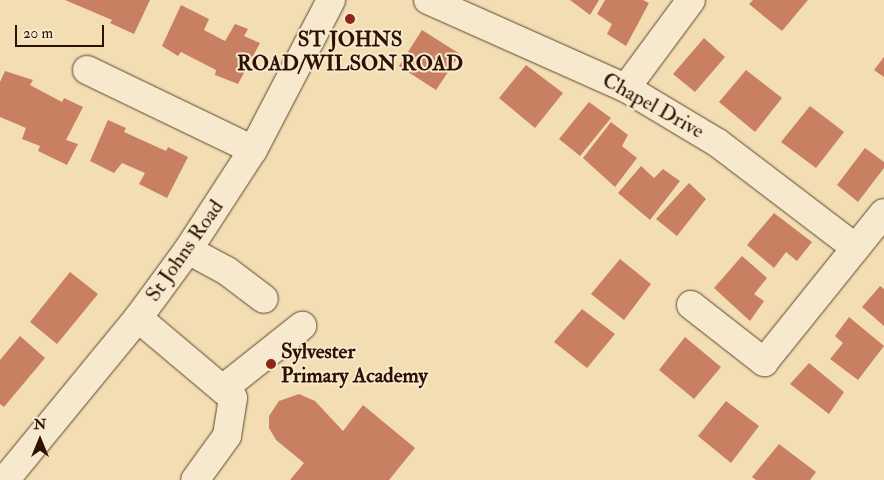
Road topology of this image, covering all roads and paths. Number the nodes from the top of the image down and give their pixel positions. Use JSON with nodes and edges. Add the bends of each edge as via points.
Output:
{"nodes":[{"id":1,"x":331,"y":0,"type":"edge"},
{"id":2,"x":428,"y":0,"type":"edge"},
{"id":3,"x":691,"y":0,"type":"edge"},
{"id":4,"x":87,"y":70,"type":"dead end"},
{"id":5,"x":626,"y":88,"type":"junction"},
{"id":6,"x":253,"y":150,"type":"junction"},
{"id":7,"x":884,"y":213,"type":"edge"},
{"id":8,"x":856,"y":248,"type":"junction"},
{"id":9,"x":188,"y":250,"type":"junction"},
{"id":10,"x":264,"y":299,"type":"dead end"},
{"id":11,"x":691,"y":305,"type":"dead end"},
{"id":12,"x":138,"y":318,"type":"junction"},
{"id":13,"x":302,"y":326,"type":"dead end"},
{"id":14,"x":224,"y":388,"type":"junction"},
{"id":15,"x":5,"y":480,"type":"edge"},
{"id":16,"x":195,"y":480,"type":"edge"}],
"edges":[{"from":1,"to":6,"type":"street","name":"St Johns Road"},
{"from":2,"to":5,"type":"street","name":"Chapel Drive"},
{"from":3,"to":5,"type":"street"},
{"from":4,"to":6,"type":"street"},
{"from":5,"to":8,"type":"street","name":"Chapel Drive","via":[[718,143]]},
{"from":6,"to":9,"type":"street","name":"St Johns Road"},
{"from":7,"to":8,"type":"street"},
{"from":8,"to":11,"type":"street","via":[[764,362]]},
{"from":9,"to":10,"type":"street","via":[[227,271]]},
{"from":9,"to":12,"type":"street","name":"St Johns Road"},
{"from":12,"to":14,"type":"street"},
{"from":12,"to":15,"type":"street","name":"St Johns Road"},
{"from":13,"to":14,"type":"street"},
{"from":14,"to":16,"type":"street","via":[[233,398],[228,436]]}]}
